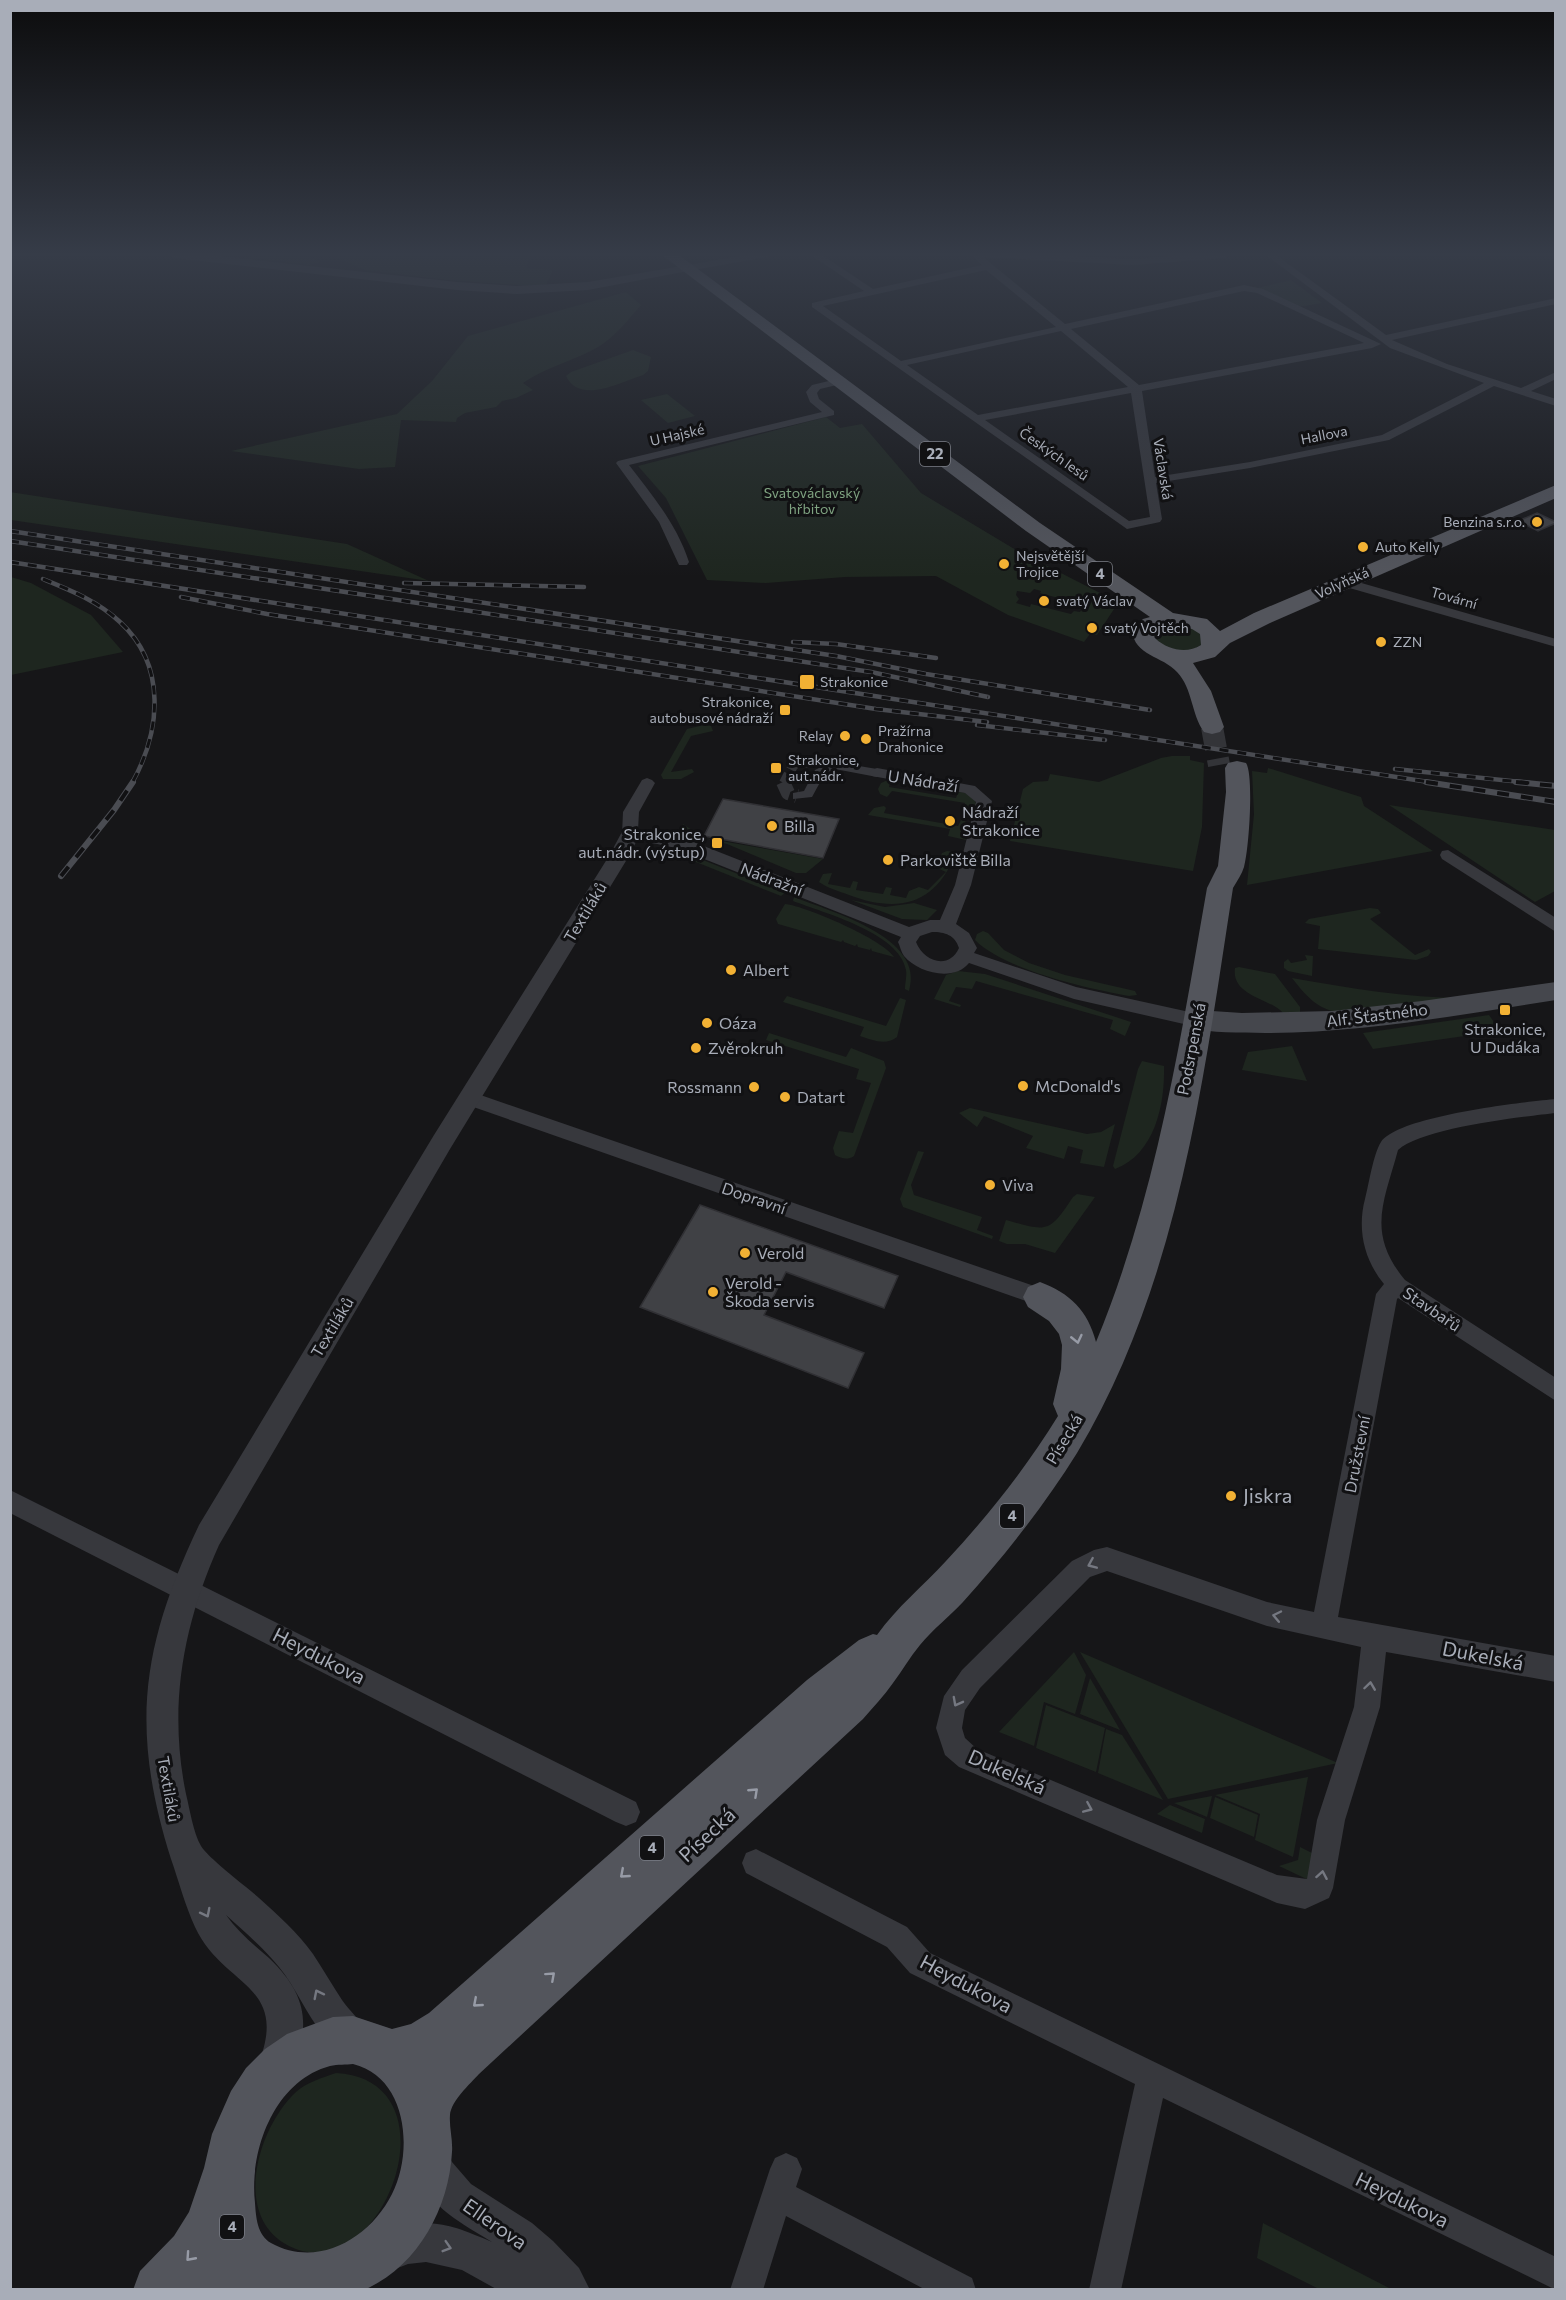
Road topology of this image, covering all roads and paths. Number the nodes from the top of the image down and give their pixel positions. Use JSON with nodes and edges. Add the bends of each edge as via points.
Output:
{"nodes":[{"id":1,"x":811,"y":362,"type":"edge"},
{"id":2,"x":906,"y":362,"type":"edge"},
{"id":3,"x":1105,"y":362,"type":"edge"},
{"id":4,"x":1270,"y":362,"type":"edge"},
{"id":5,"x":1434,"y":362,"type":"edge"},
{"id":6,"x":899,"y":364,"type":"joint"},
{"id":7,"x":1556,"y":375,"type":"edge"},
{"id":8,"x":837,"y":382,"type":"junction"},
{"id":9,"x":1492,"y":383,"type":"junction"},
{"id":10,"x":1136,"y":388,"type":"junction"},
{"id":11,"x":1521,"y":392,"type":"junction"},
{"id":12,"x":1556,"y":403,"type":"edge"},
{"id":13,"x":977,"y":418,"type":"junction"},
{"id":14,"x":1150,"y":482,"type":"junction"},
{"id":15,"x":1556,"y":491,"type":"edge"},
{"id":16,"x":1127,"y":525,"type":"joint"},
{"id":17,"x":1033,"y":527,"type":"junction"},
{"id":18,"x":683,"y":562,"type":"dead end"},
{"id":19,"x":1344,"y":582,"type":"junction"},
{"id":20,"x":1168,"y":618,"type":"junction"},
{"id":21,"x":1262,"y":618,"type":"junction"},
{"id":22,"x":1147,"y":625,"type":"junction"},
{"id":23,"x":1200,"y":625,"type":"junction"},
{"id":24,"x":1556,"y":643,"type":"edge"},
{"id":25,"x":1206,"y":651,"type":"junction"},
{"id":26,"x":1166,"y":654,"type":"junction"},
{"id":27,"x":811,"y":762,"type":"tunnel mouth"},
{"id":28,"x":833,"y":765,"type":"junction"},
{"id":29,"x":1228,"y":767,"type":"tunnel mouth"},
{"id":30,"x":877,"y":773,"type":"joint"},
{"id":31,"x":647,"y":783,"type":"dead end"},
{"id":32,"x":796,"y":796,"type":"dead end"},
{"id":33,"x":630,"y":834,"type":"junction"},
{"id":34,"x":1448,"y":855,"type":"dead end"},
{"id":35,"x":1556,"y":926,"type":"edge"},
{"id":36,"x":946,"y":927,"type":"junction"},
{"id":37,"x":912,"y":935,"type":"junction"},
{"id":38,"x":966,"y":956,"type":"junction"},
{"id":39,"x":1556,"y":991,"type":"edge"},
{"id":40,"x":1197,"y":1020,"type":"junction"},
{"id":41,"x":469,"y":1098,"type":"junction"},
{"id":42,"x":1556,"y":1106,"type":"edge"},
{"id":43,"x":1157,"y":1210,"type":"joint"},
{"id":44,"x":1398,"y":1286,"type":"junction"},
{"id":45,"x":1040,"y":1297,"type":"joint"},
{"id":46,"x":1556,"y":1391,"type":"edge"},
{"id":47,"x":1058,"y":1449,"type":"junction"},
{"id":48,"x":10,"y":1501,"type":"edge"},
{"id":49,"x":185,"y":1588,"type":"junction"},
{"id":50,"x":1324,"y":1626,"type":"junction"},
{"id":51,"x":906,"y":1630,"type":"junction"},
{"id":52,"x":1375,"y":1637,"type":"junction"},
{"id":53,"x":1556,"y":1669,"type":"edge"},
{"id":54,"x":626,"y":1812,"type":"dead end"},
{"id":55,"x":188,"y":1858,"type":"junction"},
{"id":56,"x":756,"y":1863,"type":"dead end"},
{"id":57,"x":372,"y":2047,"type":"junction"},
{"id":58,"x":1152,"y":2077,"type":"junction"},
{"id":59,"x":265,"y":2084,"type":"junction"},
{"id":60,"x":426,"y":2131,"type":"junction"},
{"id":61,"x":229,"y":2166,"type":"junction"},
{"id":62,"x":373,"y":2261,"type":"junction"},
{"id":63,"x":1556,"y":2274,"type":"edge"},
{"id":64,"x":268,"y":2277,"type":"junction"},
{"id":65,"x":159,"y":2289,"type":"edge"},
{"id":66,"x":208,"y":2289,"type":"edge"},
{"id":67,"x":535,"y":2289,"type":"edge"},
{"id":68,"x":570,"y":2289,"type":"edge"},
{"id":69,"x":746,"y":2289,"type":"edge"},
{"id":70,"x":960,"y":2289,"type":"edge"},
{"id":71,"x":1105,"y":2289,"type":"edge"}],
"edges":[{"from":1,"to":8,"type":"main road","number":"22"},
{"from":2,"to":6,"type":"street"},
{"from":3,"to":10,"type":"street"},
{"from":4,"to":10,"type":"street"},
{"from":5,"to":9,"type":"street"},
{"from":6,"to":13,"type":"street","name":"Českých lesů"},
{"from":7,"to":11,"type":"street"},
{"from":8,"to":17,"type":"main road","number":"22"},
{"from":8,"to":18,"type":"street","name":"U Hajské","via":[[810,392],[830,413],[622,464],[669,530]]},
{"from":9,"to":11,"type":"street"},
{"from":9,"to":14,"type":"street","name":"Hallova","via":[[1385,438]]},
{"from":10,"to":13,"type":"street"},
{"from":10,"to":14,"type":"street","name":"Václavská"},
{"from":11,"to":12,"type":"street"},
{"from":13,"to":16,"type":"street","name":"Českých lesů"},
{"from":14,"to":16,"type":"street","name":"Václavská","via":[[1156,519]]},
{"from":15,"to":19,"type":"main road","name":"Volyňská","number":"4"},
{"from":17,"to":20,"type":"main road","number":"4"},
{"from":17,"to":22,"type":"main road","number":"22","via":[[1141,615]]},
{"from":19,"to":21,"type":"main road","name":"Volyňská","number":"4"},
{"from":19,"to":24,"type":"street","name":"Tovární"},
{"from":20,"to":22,"type":"main road","number":"4"},
{"from":20,"to":23,"type":"main road","number":"4"},
{"from":21,"to":23,"type":"main road","name":"Volyňská","number":"4","via":[[1224,629]]},
{"from":21,"to":25,"type":"main road","name":"Volyňská","number":"4","via":[[1222,638]]},
{"from":22,"to":26,"type":"main road","via":[[1143,630],[1144,641]]},
{"from":23,"to":25,"type":"main road","via":[[1214,642]]},
{"from":25,"to":26,"type":"main road","via":[[1183,657]]},
{"from":25,"to":26,"type":"main road","via":[[1199,661],[1228,721],[1221,729],[1188,672]]},
{"from":27,"to":28,"type":"street","name":"U Nádraží"},
{"from":28,"to":30,"type":"street","name":"U Nádraží"},
{"from":28,"to":32,"type":"street","via":[[819,773],[808,794]]},
{"from":29,"to":40,"type":"main road","name":"Podsrpenská","number":"4","via":[[1238,792],[1231,866],[1220,888]]},
{"from":30,"to":36,"type":"street","name":"U Nádraží","via":[[970,789],[984,801],[963,885]]},
{"from":31,"to":33,"type":"street","via":[[632,812]]},
{"from":33,"to":37,"type":"street","name":"Nádražní","via":[[685,845]]},
{"from":33,"to":41,"type":"street","name":"Textiláků"},
{"from":34,"to":35,"type":"street"},
{"from":36,"to":37,"type":"street","via":[[925,927]]},
{"from":36,"to":38,"type":"street","via":[[966,939]]},
{"from":37,"to":38,"type":"street","via":[[910,952],[926,964],[948,966]]},
{"from":38,"to":40,"type":"street","via":[[1074,993]]},
{"from":39,"to":40,"type":"main road","name":"Alf. Šťastného","via":[[1348,1020],[1284,1024]]},
{"from":40,"to":43,"type":"main road","name":"Podsrpenská","number":"4"},
{"from":41,"to":45,"type":"street","name":"Dopravní"},
{"from":41,"to":49,"type":"street","name":"Textiláků","via":[[221,1515]]},
{"from":42,"to":44,"type":"street","name":"Stavbařů","via":[[1506,1111],[1428,1128],[1392,1143],[1370,1228],[1376,1253]]},
{"from":43,"to":47,"type":"main road","name":"Písecká","number":"4","via":[[1143,1263],[1113,1344]]},
{"from":44,"to":46,"type":"street","name":"Stavbařů"},
{"from":44,"to":50,"type":"street","name":"Družstevní","via":[[1387,1294]]},
{"from":45,"to":47,"type":"main road","one_way":true,"via":[[1064,1312],[1077,1333],[1081,1362]]},
{"from":47,"to":51,"type":"main road","name":"Písecká","number":"4","via":[[1016,1512]]},
{"from":48,"to":49,"type":"street","name":"Heydukova"},
{"from":49,"to":54,"type":"street","name":"Heydukova"},
{"from":49,"to":55,"type":"street","name":"Textiláků","via":[[165,1659],[160,1723],[167,1791]]},
{"from":50,"to":52,"type":"street","name":"Dukelská"},
{"from":50,"to":52,"type":"street","name":"Dukelská","one_way":true,"via":[[1267,1614],[1107,1559],[1094,1562],[1081,1569],[971,1679],[953,1705],[949,1728],[954,1746],[968,1758],[1277,1889],[1305,1895],[1319,1888],[1332,1820],[1367,1707]]},
{"from":51,"to":57,"type":"main road","name":"Písecká","number":"4","one_way":true,"via":[[822,1695],[446,2030],[421,2045]]},
{"from":60,"to":51,"type":"main road","name":"Písecká","number":"4","one_way":true,"via":[[441,2081],[462,2057],[829,1723]]},
{"from":52,"to":53,"type":"street","name":"Dukelská"},
{"from":57,"to":55,"type":"street","one_way":true,"via":[[335,2024],[290,1954],[245,1907]]},
{"from":55,"to":59,"type":"street","name":"Textiláků","one_way":true,"via":[[213,1926],[274,1991],[283,2006],[284,2043]]},
{"from":56,"to":58,"type":"street","name":"Heydukova","via":[[897,1936],[920,1963]]},
{"from":57,"to":59,"type":"main road","number":"4","via":[[330,2042],[285,2064]]},
{"from":57,"to":60,"type":"main road","via":[[412,2077]]},
{"from":58,"to":63,"type":"street","name":"Heydukova"},
{"from":58,"to":71,"type":"street"},
{"from":59,"to":61,"type":"main road","number":"4","via":[[238,2131]]},
{"from":60,"to":62,"type":"main road","number":"4","via":[[421,2183],[410,2212]]},
{"from":60,"to":68,"type":"street","name":"Ellerova","via":[[439,2180],[464,2205],[517,2237]]},
{"from":61,"to":64,"type":"main road","number":"4","via":[[227,2200],[233,2231],[248,2258]]},
{"from":61,"to":65,"type":"main road","one_way":true,"via":[[214,2217],[197,2250]]},
{"from":62,"to":64,"type":"main road","number":"4","via":[[347,2278],[320,2287],[292,2287]]},
{"from":62,"to":67,"type":"street","name":"Ellerova","one_way":true,"via":[[405,2242],[428,2241],[496,2264]]},
{"from":64,"to":66,"type":"main road","via":[[238,2278]]},
{"from":69,"to":70,"type":"street","via":[[782,2182]]}]}
